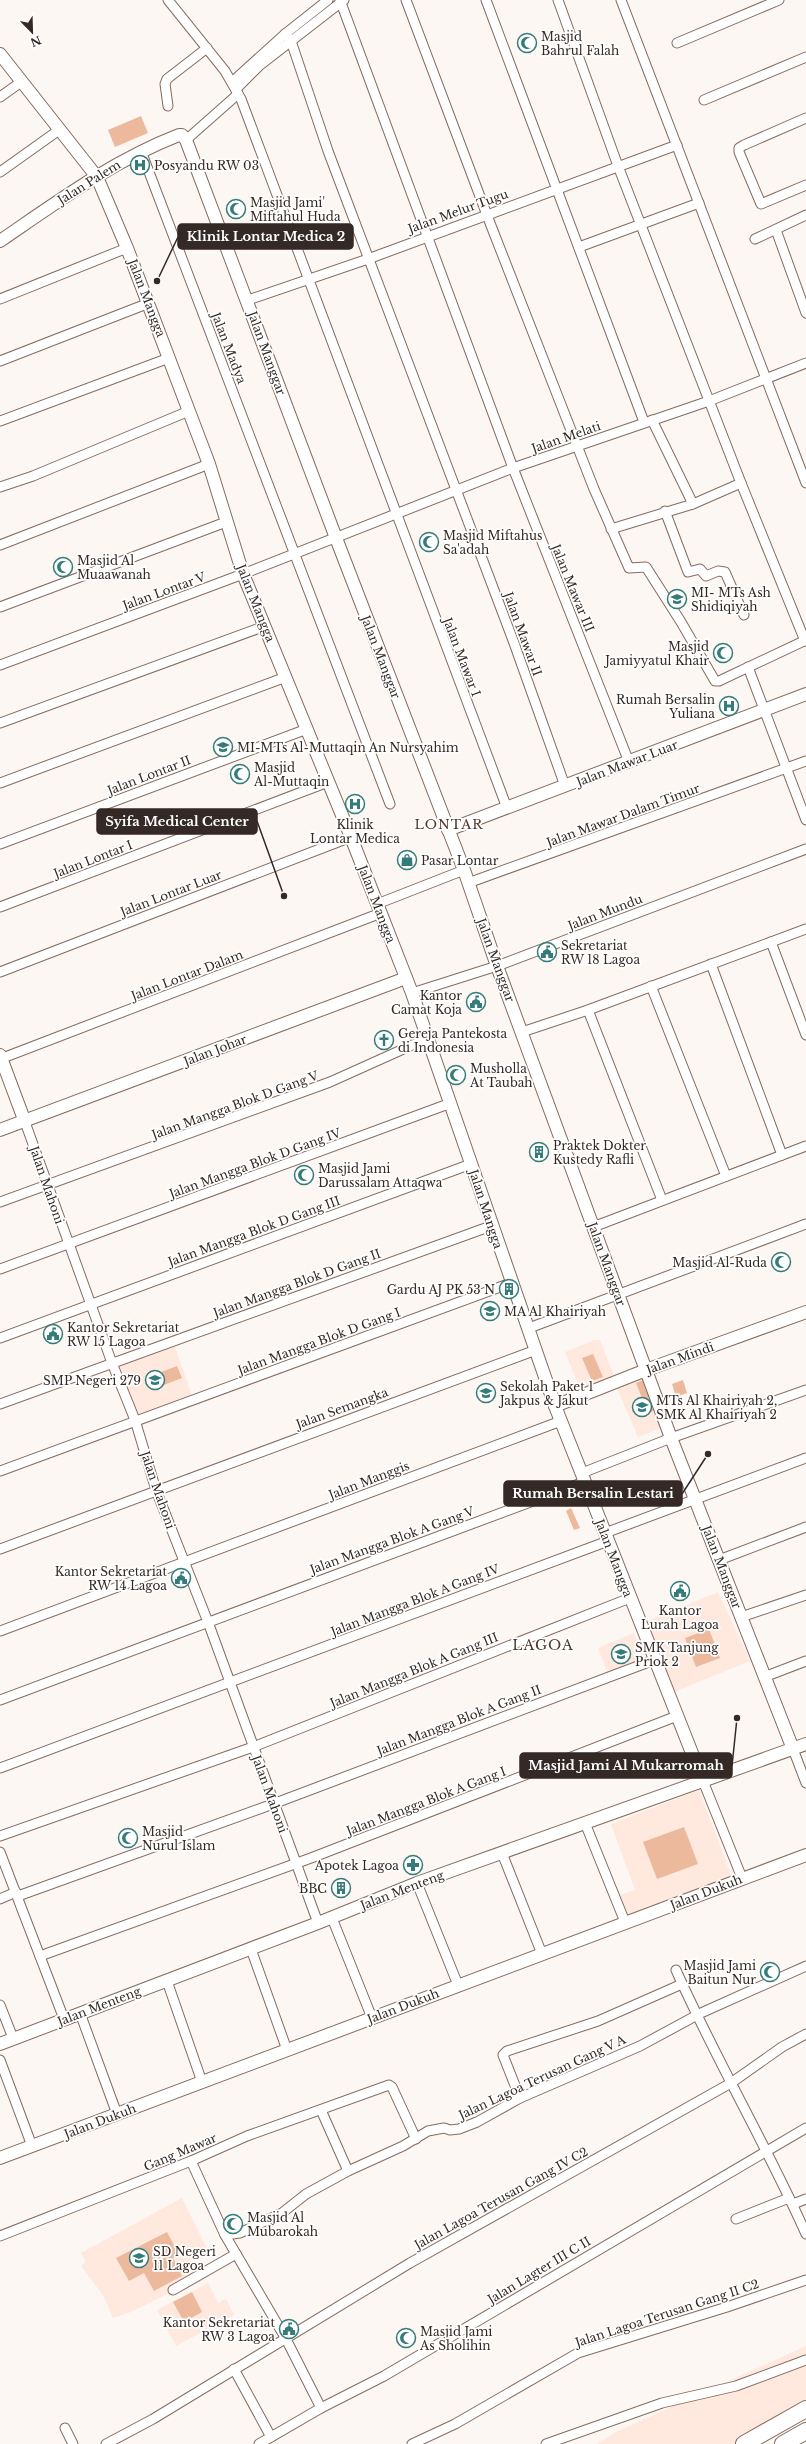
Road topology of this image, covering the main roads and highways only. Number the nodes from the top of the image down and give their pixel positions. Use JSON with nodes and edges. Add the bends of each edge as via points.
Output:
{"nodes":[{"id":1,"x":806,"y":2409,"type":"edge"},
{"id":2,"x":806,"y":2422,"type":"edge"},
{"id":3,"x":806,"y":2431,"type":"edge"},
{"id":4,"x":744,"y":2444,"type":"edge"},
{"id":5,"x":765,"y":2444,"type":"edge"},
{"id":6,"x":783,"y":2444,"type":"edge"}],
"edges":[{"from":1,"to":4,"type":"highway"},
{"from":2,"to":5,"type":"highway"},
{"from":3,"to":6,"type":"highway"}]}
